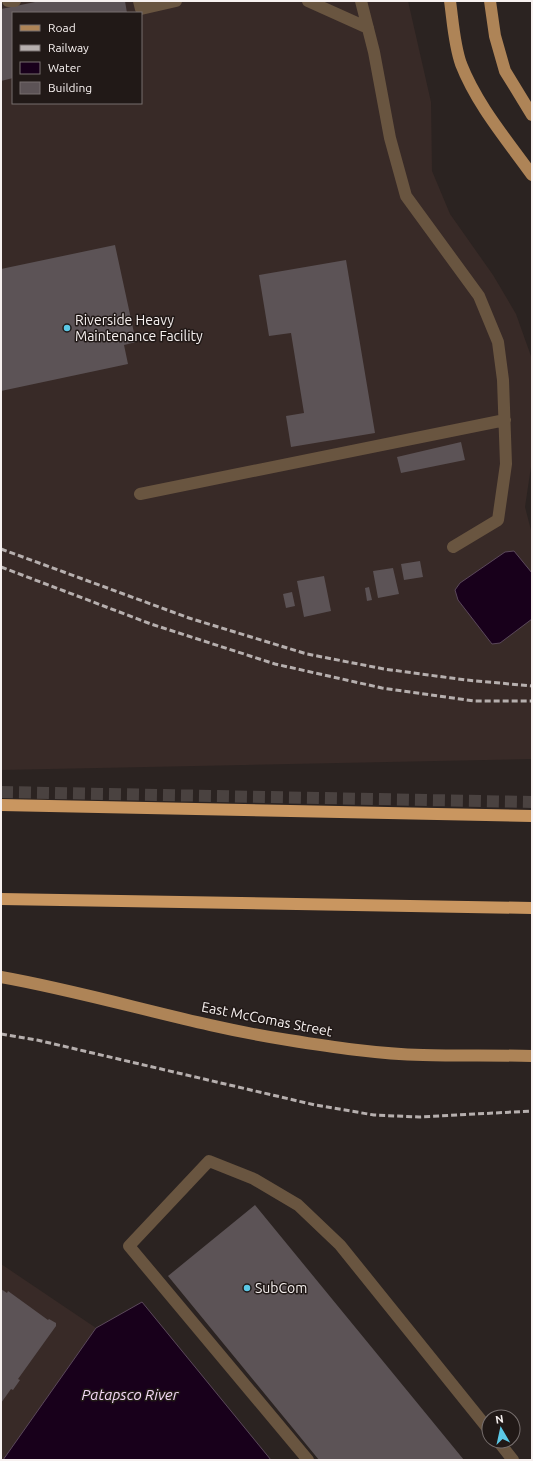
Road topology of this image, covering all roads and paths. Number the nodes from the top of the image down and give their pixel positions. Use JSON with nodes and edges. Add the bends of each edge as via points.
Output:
{"nodes":[{"id":1,"x":8,"y":1,"type":"edge"},
{"id":2,"x":15,"y":1,"type":"edge"},
{"id":3,"x":139,"y":1,"type":"edge"},
{"id":4,"x":176,"y":1,"type":"edge"},
{"id":5,"x":308,"y":1,"type":"edge"},
{"id":6,"x":361,"y":1,"type":"edge"},
{"id":7,"x":450,"y":1,"type":"edge"},
{"id":8,"x":490,"y":1,"type":"edge"},
{"id":9,"x":368,"y":28,"type":"junction"},
{"id":10,"x":532,"y":115,"type":"edge"},
{"id":11,"x":532,"y":175,"type":"edge"},
{"id":12,"x":505,"y":420,"type":"junction"},
{"id":13,"x":140,"y":494,"type":"dead end"},
{"id":14,"x":453,"y":547,"type":"dead end"},
{"id":15,"x":1,"y":806,"type":"edge"},
{"id":16,"x":532,"y":816,"type":"edge"},
{"id":17,"x":1,"y":899,"type":"edge"},
{"id":18,"x":532,"y":908,"type":"edge"},
{"id":19,"x":1,"y":977,"type":"edge"},
{"id":20,"x":532,"y":1048,"type":"edge"},
{"id":21,"x":495,"y":1055,"type":"junction"},
{"id":22,"x":532,"y":1056,"type":"edge"},
{"id":23,"x":481,"y":1420,"type":"edge"},
{"id":24,"x":504,"y":1449,"type":"edge"},
{"id":25,"x":308,"y":1460,"type":"edge"},
{"id":26,"x":513,"y":1460,"type":"edge"}],
"edges":[{"from":1,"to":2,"type":"lane"},
{"from":3,"to":4,"type":"lane","via":[[141,9]]},
{"from":5,"to":9,"type":"lane"},
{"from":6,"to":9,"type":"lane"},
{"from":7,"to":11,"type":"main road","via":[[461,64],[487,113]]},
{"from":8,"to":10,"type":"main road","via":[[495,36],[505,71]]},
{"from":9,"to":12,"type":"lane","via":[[390,138],[406,196],[479,296],[498,342]]},
{"from":12,"to":13,"type":"lane"},
{"from":12,"to":14,"type":"lane","via":[[506,464],[498,520]]},
{"from":15,"to":16,"type":"highway"},
{"from":17,"to":18,"type":"highway"},
{"from":19,"to":21,"type":"main road","name":"East McComas Street","via":[[286,1040],[380,1052]]},
{"from":20,"to":21,"type":"main road"},
{"from":21,"to":22,"type":"main road","name":"East McComas Street"},
{"from":23,"to":25,"type":"lane","via":[[340,1245],[298,1205],[254,1179],[209,1161],[129,1246]]},
{"from":24,"to":26,"type":"lane"}]}
